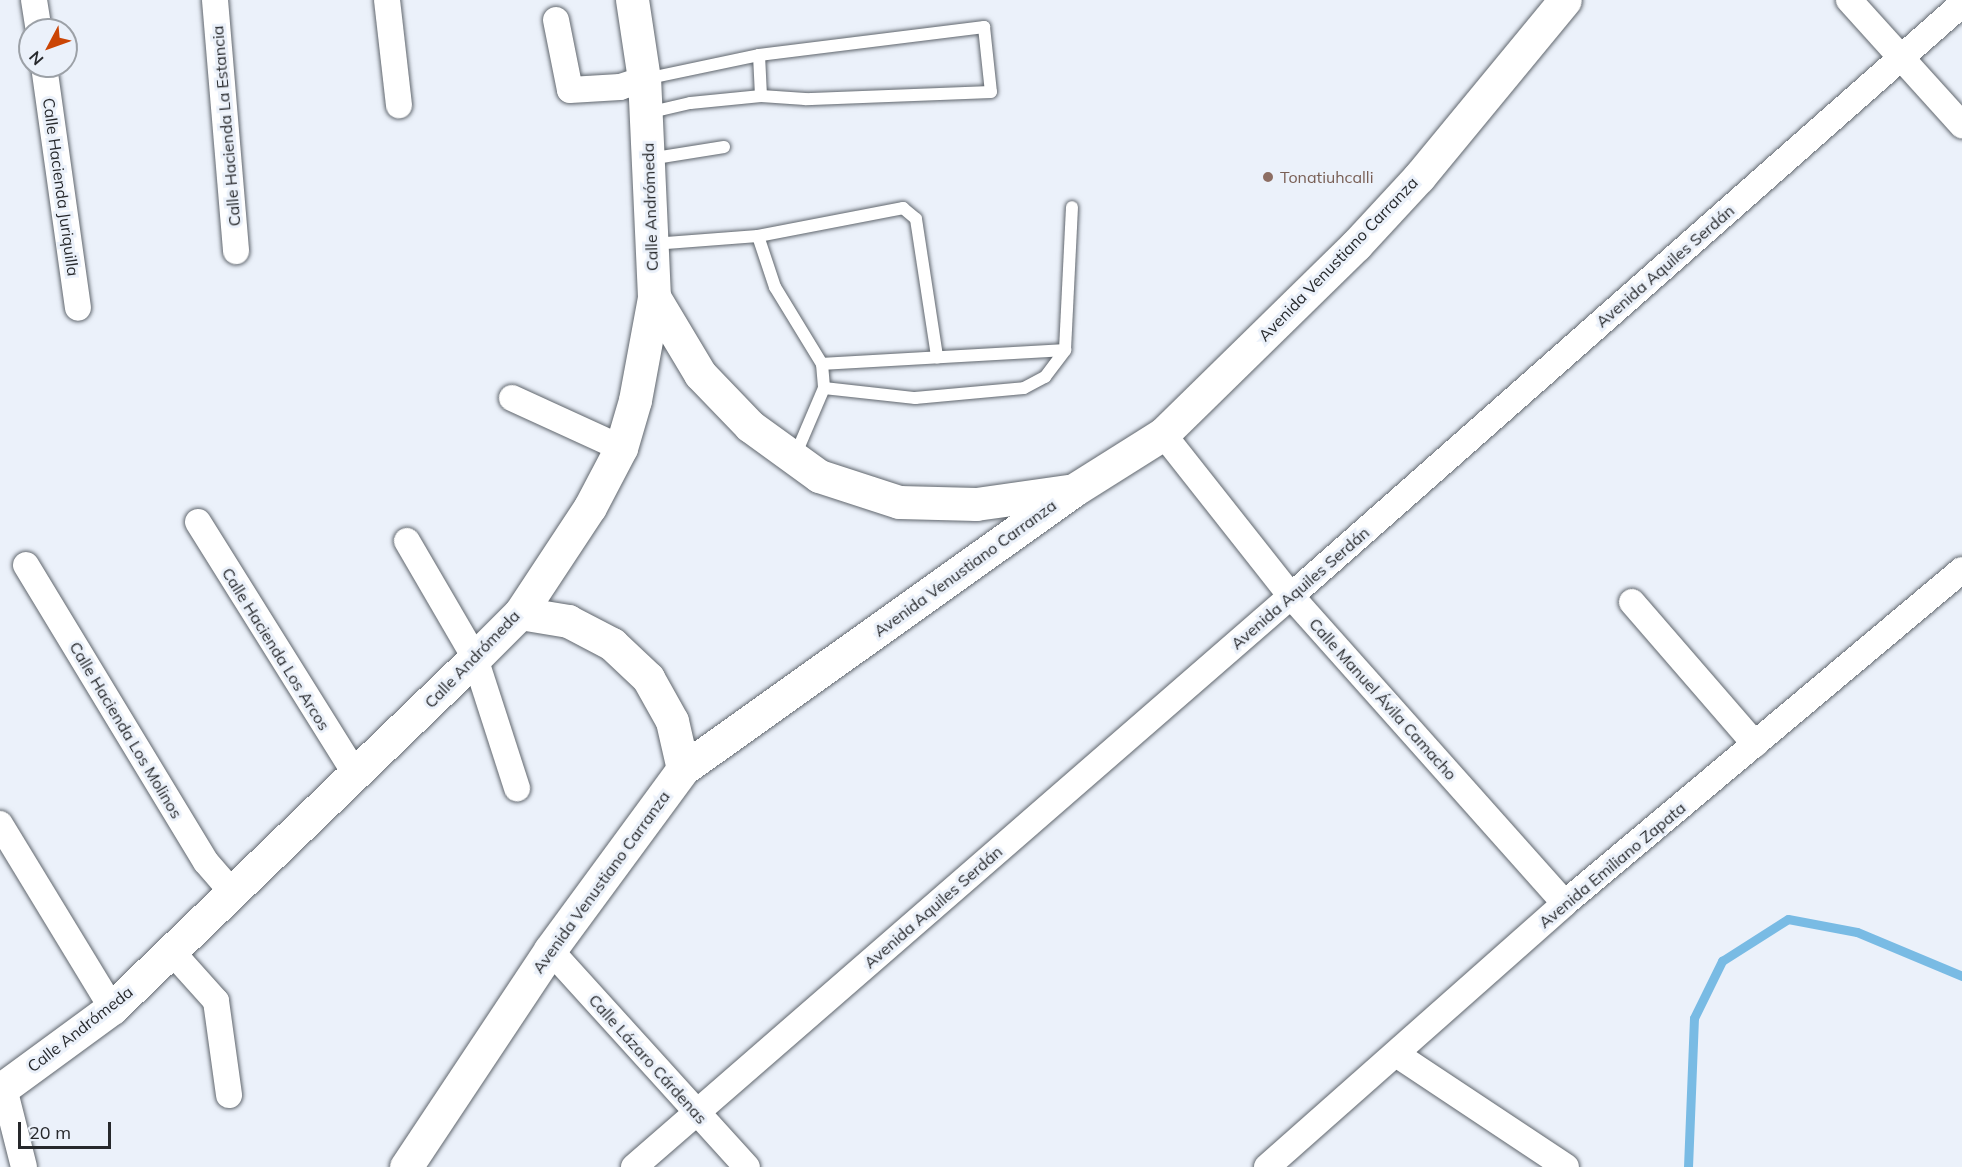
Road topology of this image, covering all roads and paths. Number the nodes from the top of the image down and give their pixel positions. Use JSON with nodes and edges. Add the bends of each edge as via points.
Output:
{"nodes":[{"id":1,"x":34,"y":0,"type":"edge"},
{"id":2,"x":215,"y":0,"type":"edge"},
{"id":3,"x":387,"y":0,"type":"edge"},
{"id":4,"x":632,"y":0,"type":"edge"},
{"id":5,"x":1565,"y":0,"type":"edge"},
{"id":6,"x":1849,"y":0,"type":"edge"},
{"id":7,"x":1962,"y":4,"type":"edge"},
{"id":8,"x":37,"y":18,"type":"edge"},
{"id":9,"x":556,"y":20,"type":"dead end"},
{"id":10,"x":759,"y":55,"type":"junction"},
{"id":11,"x":1902,"y":57,"type":"junction"},
{"id":12,"x":46,"y":78,"type":"edge"},
{"id":13,"x":644,"y":79,"type":"junction"},
{"id":14,"x":761,"y":96,"type":"junction"},
{"id":15,"x":399,"y":105,"type":"dead end"},
{"id":16,"x":646,"y":113,"type":"junction"},
{"id":17,"x":1962,"y":125,"type":"edge"},
{"id":18,"x":724,"y":147,"type":"dead end"},
{"id":19,"x":648,"y":159,"type":"junction"},
{"id":20,"x":1072,"y":207,"type":"dead end"},
{"id":21,"x":758,"y":236,"type":"junction"},
{"id":22,"x":651,"y":244,"type":"junction"},
{"id":23,"x":236,"y":251,"type":"dead end"},
{"id":24,"x":654,"y":297,"type":"junction"},
{"id":25,"x":78,"y":308,"type":"dead end"},
{"id":26,"x":1065,"y":350,"type":"junction"},
{"id":27,"x":937,"y":357,"type":"junction"},
{"id":28,"x":822,"y":364,"type":"junction"},
{"id":29,"x":824,"y":388,"type":"junction"},
{"id":30,"x":512,"y":398,"type":"dead end"},
{"id":31,"x":1163,"y":434,"type":"junction"},
{"id":32,"x":621,"y":448,"type":"junction"},
{"id":33,"x":793,"y":460,"type":"junction"},
{"id":34,"x":1074,"y":490,"type":"junction"},
{"id":35,"x":198,"y":522,"type":"dead end"},
{"id":36,"x":407,"y":541,"type":"dead end"},
{"id":37,"x":26,"y":565,"type":"dead end"},
{"id":38,"x":1962,"y":570,"type":"edge"},
{"id":39,"x":1291,"y":596,"type":"junction"},
{"id":40,"x":1632,"y":602,"type":"dead end"},
{"id":41,"x":519,"y":613,"type":"junction"},
{"id":42,"x":475,"y":658,"type":"junction"},
{"id":43,"x":1755,"y":744,"type":"junction"},
{"id":44,"x":684,"y":769,"type":"junction"},
{"id":45,"x":356,"y":776,"type":"junction"},
{"id":46,"x":518,"y":788,"type":"dead end"},
{"id":47,"x":0,"y":824,"type":"edge"},
{"id":48,"x":232,"y":892,"type":"junction"},
{"id":49,"x":1565,"y":903,"type":"junction"},
{"id":50,"x":550,"y":950,"type":"junction"},
{"id":51,"x":172,"y":952,"type":"junction"},
{"id":52,"x":112,"y":1008,"type":"junction"},
{"id":53,"x":1396,"y":1054,"type":"junction"},
{"id":54,"x":2,"y":1089,"type":"edge"},
{"id":55,"x":229,"y":1095,"type":"dead end"},
{"id":56,"x":696,"y":1113,"type":"junction"},
{"id":57,"x":24,"y":1167,"type":"edge"},
{"id":58,"x":406,"y":1167,"type":"edge"},
{"id":59,"x":634,"y":1167,"type":"edge"},
{"id":60,"x":747,"y":1167,"type":"edge"},
{"id":61,"x":1267,"y":1167,"type":"edge"},
{"id":62,"x":1566,"y":1167,"type":"edge"}],
"edges":[{"from":1,"to":8,"type":"street"},
{"from":2,"to":23,"type":"street","name":"Calle Hacienda La Estancia"},
{"from":3,"to":15,"type":"street"},
{"from":4,"to":13,"type":"main road","name":"Calle Andrómeda"},
{"from":5,"to":31,"type":"main road","name":"Avenida Venustiano Carranza","via":[[1419,177]]},
{"from":6,"to":11,"type":"street"},
{"from":7,"to":11,"type":"street","name":"Avenida Aquiles Serdán"},
{"from":9,"to":13,"type":"street","via":[[570,90],[620,87]]},
{"from":10,"to":13,"type":"lane"},
{"from":10,"to":14,"type":"lane"},
{"from":10,"to":14,"type":"lane","via":[[984,27],[991,92],[806,99]]},
{"from":11,"to":17,"type":"street"},
{"from":11,"to":39,"type":"street","name":"Avenida Aquiles Serdán"},
{"from":12,"to":25,"type":"street","name":"Calle Hacienda Juriquilla"},
{"from":13,"to":16,"type":"main road","name":"Calle Andrómeda"},
{"from":14,"to":16,"type":"lane","via":[[690,103]]},
{"from":16,"to":19,"type":"main road","name":"Calle Andrómeda"},
{"from":18,"to":19,"type":"lane"},
{"from":19,"to":22,"type":"main road","name":"Calle Andrómeda"},
{"from":20,"to":26,"type":"lane"},
{"from":21,"to":22,"type":"lane"},
{"from":21,"to":27,"type":"lane","via":[[903,208],[910,212],[916,219]]},
{"from":21,"to":28,"type":"lane","via":[[775,287]]},
{"from":22,"to":24,"type":"main road","name":"Calle Andrómeda"},
{"from":24,"to":32,"type":"main road","name":"Calle Andrómeda","via":[[635,400]]},
{"from":24,"to":33,"type":"main road","via":[[700,374],[750,426]]},
{"from":26,"to":27,"type":"lane"},
{"from":26,"to":29,"type":"lane","via":[[1045,377],[1024,388],[915,398]]},
{"from":27,"to":28,"type":"lane"},
{"from":28,"to":29,"type":"lane"},
{"from":29,"to":33,"type":"lane"},
{"from":30,"to":32,"type":"street"},
{"from":31,"to":34,"type":"main road","name":"Avenida Venustiano Carranza"},
{"from":31,"to":39,"type":"street","name":"Calle Manuel Ávila Camacho"},
{"from":32,"to":41,"type":"main road","name":"Calle Andrómeda","via":[[590,507]]},
{"from":33,"to":34,"type":"main road","via":[[819,476],[899,502],[976,504]]},
{"from":34,"to":44,"type":"main road","name":"Avenida Venustiano Carranza"},
{"from":35,"to":45,"type":"street","name":"Calle Hacienda Los Arcos"},
{"from":36,"to":42,"type":"street"},
{"from":37,"to":48,"type":"street","name":"Calle Hacienda Los Molinos","via":[[206,862]]},
{"from":38,"to":43,"type":"street","name":"Avenida Emiliano Zapata"},
{"from":39,"to":49,"type":"street","name":"Calle Manuel Ávila Camacho"},
{"from":39,"to":56,"type":"street","name":"Avenida Aquiles Serdán"},
{"from":40,"to":43,"type":"street"},
{"from":41,"to":42,"type":"main road","name":"Calle Andrómeda"},
{"from":41,"to":44,"type":"main road","via":[[568,621],[612,644],[648,678],[672,721]]},
{"from":42,"to":45,"type":"main road","name":"Calle Andrómeda"},
{"from":42,"to":46,"type":"street"},
{"from":43,"to":49,"type":"street","name":"Avenida Emiliano Zapata"},
{"from":44,"to":50,"type":"main road","name":"Avenida Venustiano Carranza"},
{"from":45,"to":48,"type":"main road","name":"Calle Andrómeda"},
{"from":47,"to":52,"type":"street"},
{"from":48,"to":51,"type":"main road","name":"Calle Andrómeda"},
{"from":49,"to":53,"type":"street","name":"Avenida Emiliano Zapata"},
{"from":50,"to":56,"type":"street","name":"Calle Lázaro Cárdenas"},
{"from":50,"to":58,"type":"main road","name":"Avenida Venustiano Carranza"},
{"from":51,"to":52,"type":"main road","name":"Calle Andrómeda"},
{"from":51,"to":55,"type":"street","via":[[216,1001]]},
{"from":52,"to":54,"type":"main road","name":"Calle Andrómeda"},
{"from":53,"to":61,"type":"street","name":"Avenida Emiliano Zapata"},
{"from":53,"to":62,"type":"street"},
{"from":54,"to":57,"type":"street"},
{"from":56,"to":59,"type":"street","name":"Avenida Aquiles Serdán"},
{"from":56,"to":60,"type":"street","name":"Calle Lázaro Cárdenas"}]}
